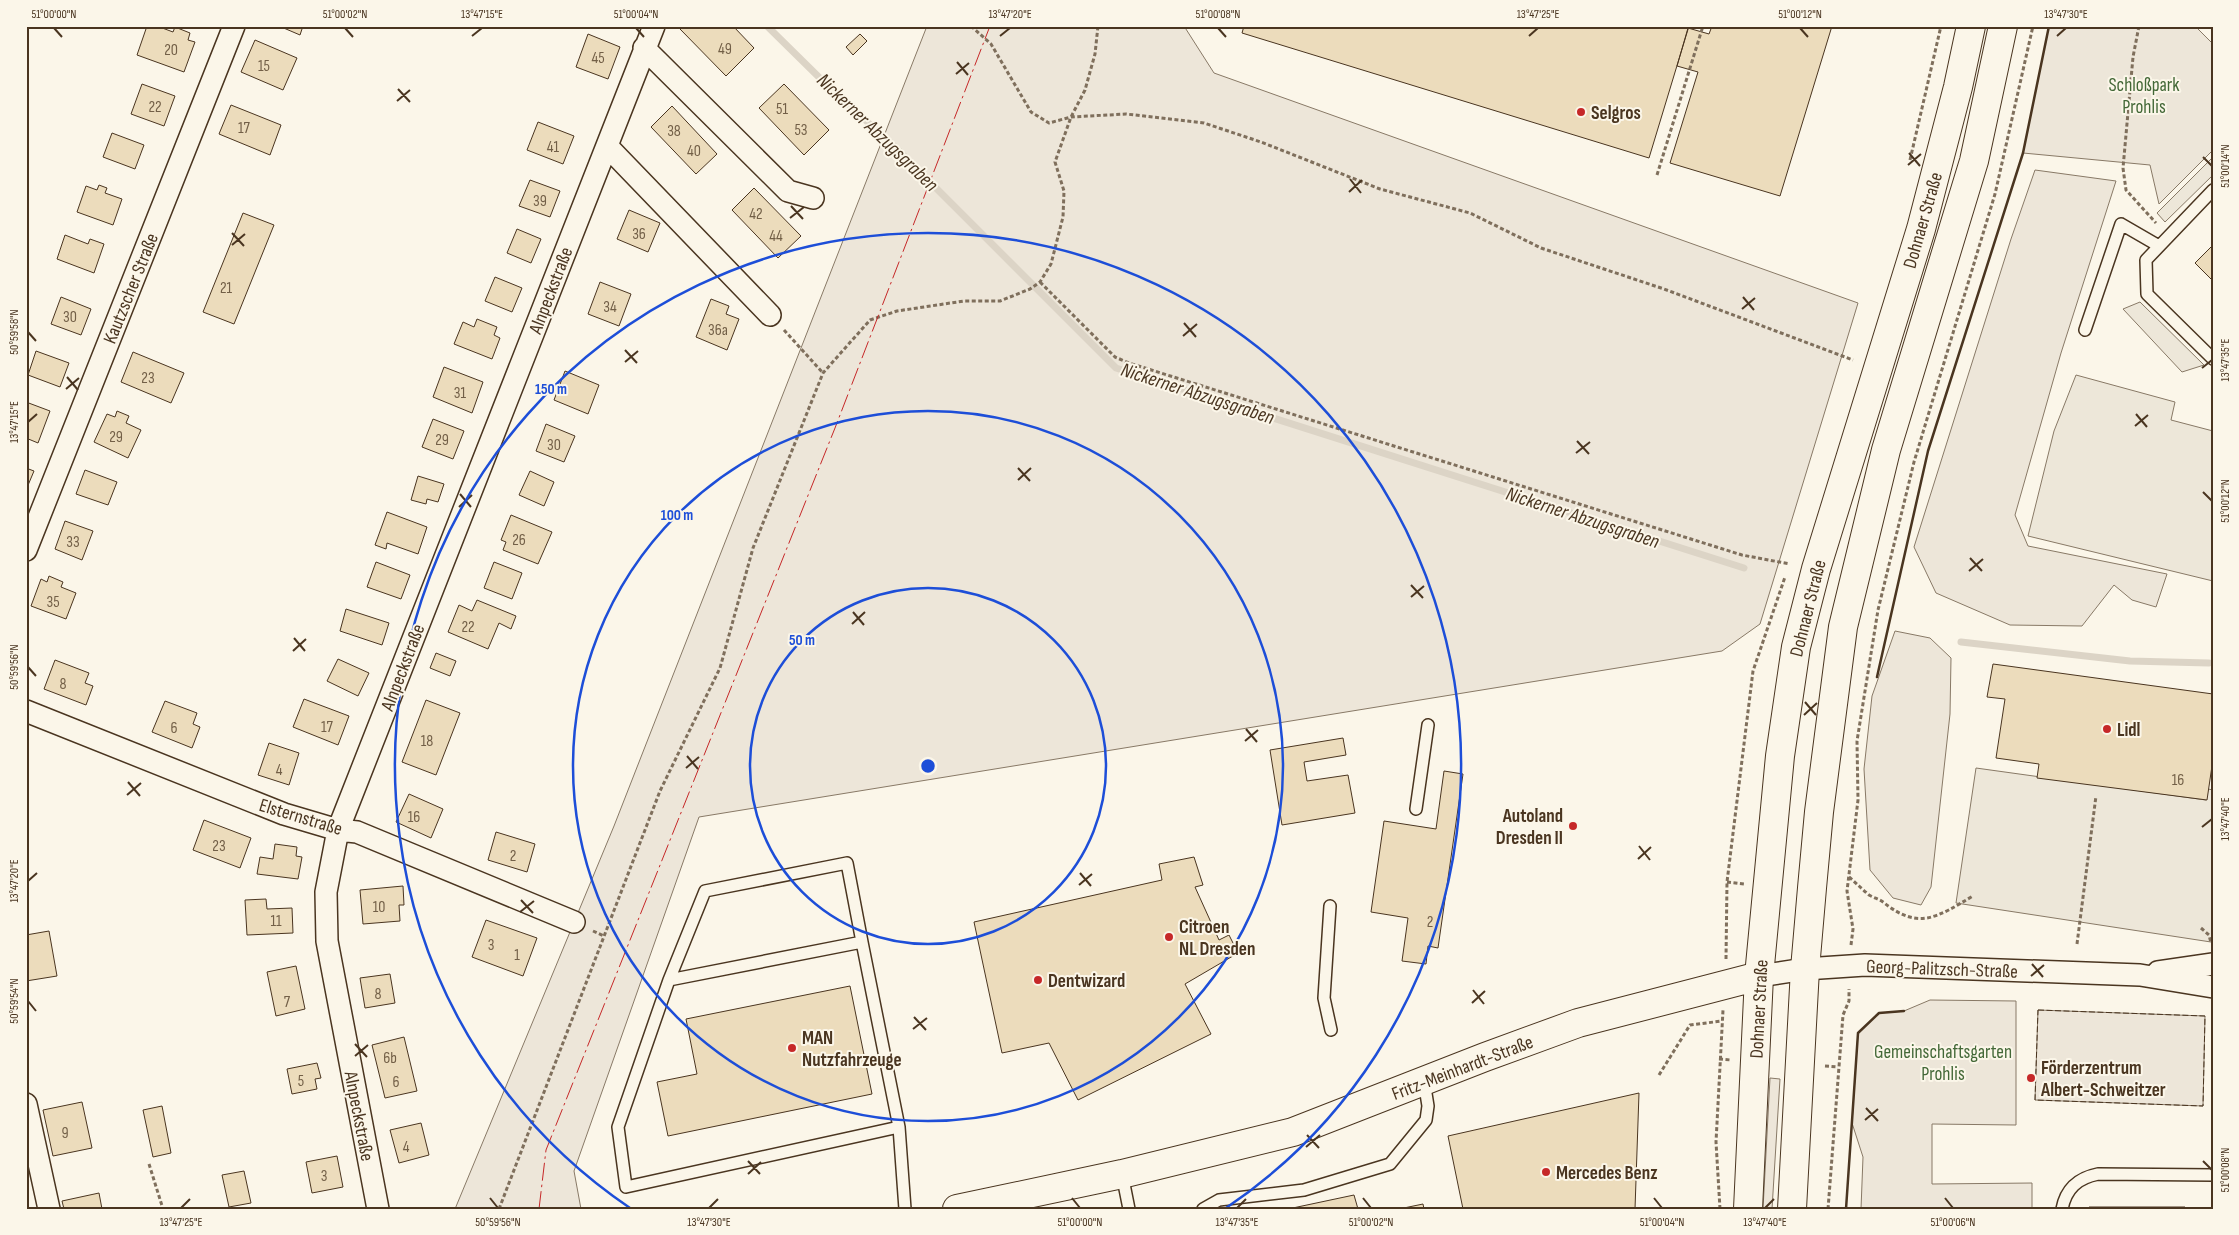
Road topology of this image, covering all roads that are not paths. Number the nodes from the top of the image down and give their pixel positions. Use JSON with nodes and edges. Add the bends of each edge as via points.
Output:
{"nodes":[{"id":1,"x":234,"y":26,"type":"edge"},
{"id":2,"x":654,"y":26,"type":"edge"},
{"id":3,"x":1971,"y":26,"type":"edge"},
{"id":4,"x":2004,"y":26,"type":"edge"},
{"id":5,"x":644,"y":48,"type":"junction"},
{"id":6,"x":607,"y":146,"type":"junction"},
{"id":7,"x":2213,"y":190,"type":"edge"},
{"id":8,"x":813,"y":198,"type":"dead end"},
{"id":9,"x":2159,"y":246,"type":"junction"},
{"id":10,"x":770,"y":315,"type":"road end"},
{"id":11,"x":2085,"y":330,"type":"dead end"},
{"id":12,"x":2213,"y":359,"type":"edge"},
{"id":13,"x":26,"y":550,"type":"edge"},
{"id":14,"x":26,"y":711,"type":"edge"},
{"id":15,"x":1428,"y":725,"type":"dead end"},
{"id":16,"x":1416,"y":809,"type":"dead end"},
{"id":17,"x":338,"y":830,"type":"junction"},
{"id":18,"x":1330,"y":906,"type":"dead end"},
{"id":19,"x":574,"y":922,"type":"dead end"},
{"id":20,"x":862,"y":942,"type":"junction"},
{"id":21,"x":2213,"y":964,"type":"edge"},
{"id":22,"x":1805,"y":969,"type":"junction"},
{"id":23,"x":2140,"y":975,"type":"junction"},
{"id":24,"x":1759,"y":976,"type":"junction"},
{"id":25,"x":669,"y":980,"type":"junction"},
{"id":26,"x":2213,"y":987,"type":"edge"},
{"id":27,"x":1331,"y":1030,"type":"dead end"},
{"id":28,"x":1424,"y":1081,"type":"junction"},
{"id":29,"x":26,"y":1104,"type":"edge"},
{"id":30,"x":899,"y":1127,"type":"junction"},
{"id":31,"x":1122,"y":1174,"type":"junction"},
{"id":32,"x":2213,"y":1175,"type":"edge"},
{"id":33,"x":48,"y":1209,"type":"edge"},
{"id":34,"x":378,"y":1209,"type":"edge"},
{"id":35,"x":905,"y":1209,"type":"edge"},
{"id":36,"x":957,"y":1209,"type":"edge"},
{"id":37,"x":1129,"y":1209,"type":"edge"},
{"id":38,"x":1203,"y":1209,"type":"edge"},
{"id":39,"x":1748,"y":1209,"type":"edge"},
{"id":40,"x":1792,"y":1209,"type":"edge"},
{"id":41,"x":2062,"y":1209,"type":"edge"}],
"edges":[{"from":1,"to":13,"type":"street","name":"Kautzscher Straße"},
{"from":2,"to":5,"type":"street","name":"Alnpeckstraße"},
{"from":3,"to":24,"type":"main road","name":"Dohnaer Straße","via":[[1920,229],[1816,569],[1796,647],[1780,756]]},
{"from":4,"to":22,"type":"main road","name":"Dohnaer Straße","via":[[1974,162],[1886,450],[1843,627],[1819,812]]},
{"from":5,"to":6,"type":"street","name":"Alnpeckstraße"},
{"from":5,"to":8,"type":"street","via":[[788,191]]},
{"from":6,"to":10,"type":"street"},
{"from":6,"to":17,"type":"street","name":"Alnpeckstraße"},
{"from":7,"to":9,"type":"lane"},
{"from":9,"to":11,"type":"lane","via":[[2121,224]]},
{"from":9,"to":12,"type":"lane","via":[[2146,260],[2147,294]]},
{"from":14,"to":17,"type":"street","name":"Elsternstraße","via":[[284,814]]},
{"from":15,"to":16,"type":"lane"},
{"from":17,"to":19,"type":"street","name":"Elsternstraße","via":[[357,832]]},
{"from":17,"to":34,"type":"street","name":"Alnpeckstraße","via":[[326,892],[327,941]]},
{"from":18,"to":27,"type":"lane","via":[[1324,998]]},
{"from":20,"to":25,"type":"lane"},
{"from":20,"to":25,"type":"lane","via":[[847,863],[705,891]]},
{"from":20,"to":30,"type":"lane"},
{"from":21,"to":23,"type":"street","name":"Georg-Palitzsch-Straße"},
{"from":22,"to":23,"type":"street","name":"Georg-Palitzsch-Straße","via":[[1850,965]]},
{"from":22,"to":24,"type":"street","name":"Fritz-Meinhardt-Straße"},
{"from":22,"to":40,"type":"main road","name":"Dohnaer Straße"},
{"from":23,"to":26,"type":"street","name":"Georg-Palitzsch-Straße"},
{"from":24,"to":28,"type":"main road","name":"Fritz-Meinhardt-Straße","via":[[1578,1023]]},
{"from":24,"to":39,"type":"main road","name":"Dohnaer Straße"},
{"from":25,"to":30,"type":"lane","via":[[618,1127],[626,1187]]},
{"from":28,"to":31,"type":"main road","name":"Fritz-Meinhardt-Straße","via":[[1293,1132]]},
{"from":28,"to":38,"type":"lane","via":[[1428,1106],[1426,1120],[1390,1164],[1304,1190],[1220,1200]]},
{"from":29,"to":33,"type":"street"},
{"from":30,"to":35,"type":"lane"},
{"from":31,"to":36,"type":"main road","name":"Fritz-Meinhardt-Straße"},
{"from":31,"to":37,"type":"lane"},
{"from":32,"to":41,"type":"lane","via":[[2088,1176],[2070,1188]]}]}
